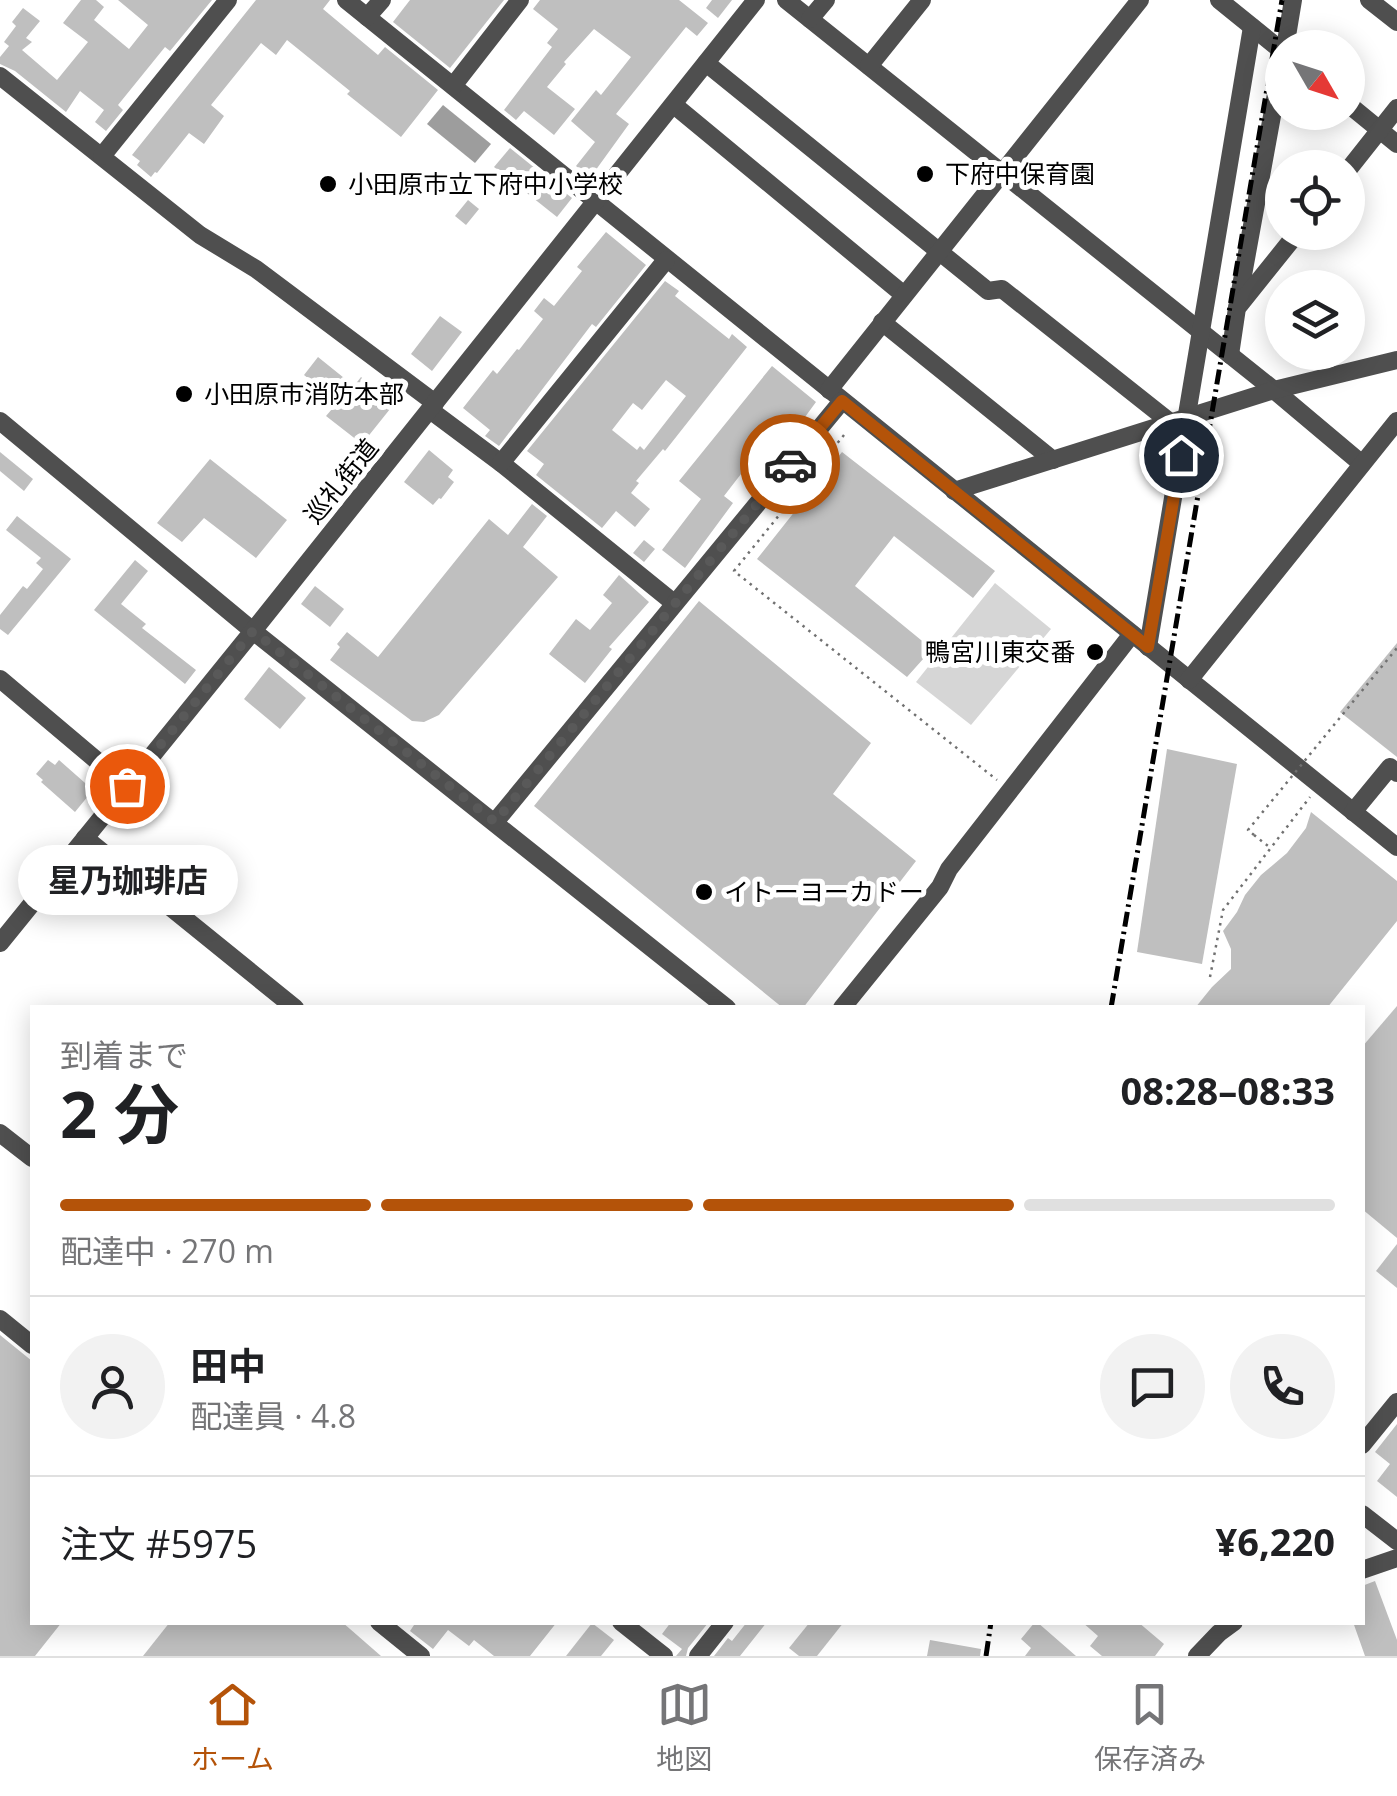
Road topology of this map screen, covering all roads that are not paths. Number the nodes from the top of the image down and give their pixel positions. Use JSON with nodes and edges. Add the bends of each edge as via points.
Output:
{"nodes":[{"id":1,"x":228,"y":0,"type":"edge"},
{"id":2,"x":346,"y":0,"type":"edge"},
{"id":3,"x":382,"y":0,"type":"edge"},
{"id":4,"x":520,"y":0,"type":"edge"},
{"id":5,"x":756,"y":0,"type":"edge"},
{"id":6,"x":786,"y":0,"type":"edge"},
{"id":7,"x":826,"y":0,"type":"edge"},
{"id":8,"x":922,"y":0,"type":"edge"},
{"id":9,"x":1140,"y":0,"type":"edge"},
{"id":10,"x":1218,"y":0,"type":"edge"},
{"id":11,"x":1293,"y":0,"type":"edge"},
{"id":12,"x":1370,"y":0,"type":"edge"},
{"id":13,"x":368,"y":18,"type":"junction"},
{"id":14,"x":810,"y":19,"type":"junction"},
{"id":15,"x":1397,"y":22,"type":"edge"},
{"id":16,"x":1252,"y":27,"type":"junction"},
{"id":17,"x":1287,"y":30,"type":"edge"},
{"id":18,"x":1265,"y":36,"type":"edge"},
{"id":19,"x":706,"y":64,"type":"junction"},
{"id":20,"x":869,"y":66,"type":"junction"},
{"id":21,"x":0,"y":76,"type":"edge"},
{"id":22,"x":453,"y":86,"type":"junction"},
{"id":23,"x":674,"y":105,"type":"junction"},
{"id":24,"x":1397,"y":108,"type":"edge"},
{"id":25,"x":1365,"y":118,"type":"edge"},
{"id":26,"x":1269,"y":130,"type":"edge"},
{"id":27,"x":1380,"y":130,"type":"junction"},
{"id":28,"x":1397,"y":144,"type":"edge"},
{"id":29,"x":1364,"y":150,"type":"edge"},
{"id":30,"x":102,"y":156,"type":"junction"},
{"id":31,"x":1002,"y":173,"type":"junction"},
{"id":32,"x":597,"y":201,"type":"junction"},
{"id":33,"x":1284,"y":250,"type":"edge"},
{"id":34,"x":940,"y":251,"type":"junction"},
{"id":35,"x":666,"y":260,"type":"junction"},
{"id":36,"x":904,"y":295,"type":"junction"},
{"id":37,"x":1237,"y":308,"type":"junction"},
{"id":38,"x":882,"y":322,"type":"junction"},
{"id":39,"x":1202,"y":332,"type":"junction"},
{"id":40,"x":1230,"y":356,"type":"junction"},
{"id":41,"x":1397,"y":360,"type":"edge"},
{"id":42,"x":1274,"y":390,"type":"junction"},
{"id":43,"x":835,"y":395,"type":"junction"},
{"id":44,"x":433,"y":407,"type":"junction"},
{"id":45,"x":1179,"y":419,"type":"junction"},
{"id":46,"x":0,"y":421,"type":"edge"},
{"id":47,"x":1397,"y":421,"type":"edge"},
{"id":48,"x":1052,"y":460,"type":"junction"},
{"id":49,"x":500,"y":463,"type":"junction"},
{"id":50,"x":1362,"y":464,"type":"junction"},
{"id":51,"x":954,"y":491,"type":"junction"},
{"id":52,"x":674,"y":603,"type":"junction"},
{"id":53,"x":253,"y":631,"type":"junction"},
{"id":54,"x":1132,"y":634,"type":"junction"},
{"id":55,"x":1148,"y":647,"type":"junction"},
{"id":56,"x":0,"y":680,"type":"edge"},
{"id":57,"x":1189,"y":680,"type":"junction"},
{"id":58,"x":1397,"y":773,"type":"edge"},
{"id":59,"x":127,"y":786,"type":"junction"},
{"id":60,"x":1354,"y":812,"type":"junction"},
{"id":61,"x":495,"y":822,"type":"junction"},
{"id":62,"x":84,"y":838,"type":"junction"},
{"id":63,"x":1397,"y":847,"type":"edge"},
{"id":64,"x":0,"y":943,"type":"edge"},
{"id":65,"x":291,"y":1005,"type":"edge"},
{"id":66,"x":723,"y":1005,"type":"edge"},
{"id":67,"x":844,"y":1005,"type":"edge"},
{"id":68,"x":0,"y":1133,"type":"edge"},
{"id":69,"x":30,"y":1156,"type":"edge"},
{"id":70,"x":0,"y":1319,"type":"edge"},
{"id":71,"x":30,"y":1343,"type":"edge"},
{"id":72,"x":1397,"y":1402,"type":"edge"},
{"id":73,"x":1365,"y":1441,"type":"edge"},
{"id":74,"x":1365,"y":1516,"type":"edge"},
{"id":75,"x":1397,"y":1541,"type":"edge"},
{"id":76,"x":1397,"y":1558,"type":"edge"},
{"id":77,"x":1365,"y":1569,"type":"edge"},
{"id":78,"x":383,"y":1625,"type":"edge"},
{"id":79,"x":723,"y":1625,"type":"edge"},
{"id":80,"x":1230,"y":1625,"type":"edge"},
{"id":81,"x":643,"y":1629,"type":"edge"},
{"id":82,"x":421,"y":1656,"type":"edge"},
{"id":83,"x":664,"y":1656,"type":"edge"},
{"id":84,"x":698,"y":1656,"type":"edge"},
{"id":85,"x":1196,"y":1656,"type":"edge"}],
"edges":[{"from":1,"to":30,"type":"street"},
{"from":2,"to":13,"type":"street"},
{"from":3,"to":13,"type":"street"},
{"from":4,"to":22,"type":"street"},
{"from":5,"to":19,"type":"street","name":"巡礼街道"},
{"from":6,"to":14,"type":"street"},
{"from":7,"to":14,"type":"street"},
{"from":8,"to":20,"type":"street"},
{"from":9,"to":31,"type":"street"},
{"from":10,"to":16,"type":"street"},
{"from":11,"to":17,"type":"street"},
{"from":12,"to":15,"type":"street"},
{"from":13,"to":22,"type":"street"},
{"from":14,"to":20,"type":"street"},
{"from":16,"to":18,"type":"street"},
{"from":16,"to":39,"type":"street"},
{"from":19,"to":23,"type":"street","name":"巡礼街道"},
{"from":19,"to":34,"type":"street"},
{"from":20,"to":31,"type":"street"},
{"from":21,"to":30,"type":"street"},
{"from":22,"to":32,"type":"street"},
{"from":23,"to":32,"type":"street","name":"巡礼街道"},
{"from":23,"to":36,"type":"street"},
{"from":24,"to":27,"type":"street"},
{"from":25,"to":27,"type":"street"},
{"from":26,"to":37,"type":"street"},
{"from":27,"to":28,"type":"street"},
{"from":27,"to":29,"type":"street"},
{"from":30,"to":44,"type":"street"},
{"from":31,"to":34,"type":"street"},
{"from":31,"to":39,"type":"street"},
{"from":32,"to":35,"type":"street"},
{"from":32,"to":44,"type":"street","name":"巡礼街道"},
{"from":33,"to":37,"type":"street"},
{"from":34,"to":36,"type":"street"},
{"from":34,"to":45,"type":"street","via":[[988,290],[1002,288]]},
{"from":35,"to":43,"type":"street"},
{"from":35,"to":49,"type":"street"},
{"from":36,"to":38,"type":"street"},
{"from":37,"to":40,"type":"street"},
{"from":38,"to":43,"type":"street"},
{"from":38,"to":48,"type":"street"},
{"from":39,"to":40,"type":"street"},
{"from":39,"to":45,"type":"street"},
{"from":40,"to":42,"type":"street"},
{"from":41,"to":42,"type":"street"},
{"from":42,"to":45,"type":"street"},
{"from":42,"to":50,"type":"street"},
{"from":43,"to":51,"type":"street"},
{"from":43,"to":52,"type":"street"},
{"from":44,"to":49,"type":"street"},
{"from":44,"to":53,"type":"street","name":"巡礼街道"},
{"from":45,"to":48,"type":"street"},
{"from":45,"to":55,"type":"street"},
{"from":46,"to":53,"type":"street"},
{"from":47,"to":50,"type":"street"},
{"from":48,"to":51,"type":"street"},
{"from":49,"to":52,"type":"street"},
{"from":50,"to":57,"type":"street"},
{"from":51,"to":54,"type":"street"},
{"from":52,"to":61,"type":"street"},
{"from":53,"to":59,"type":"street","name":"巡礼街道"},
{"from":53,"to":61,"type":"street"},
{"from":54,"to":55,"type":"street"},
{"from":54,"to":67,"type":"street"},
{"from":55,"to":57,"type":"street"},
{"from":56,"to":59,"type":"street"},
{"from":57,"to":60,"type":"street"},
{"from":58,"to":60,"type":"street","via":[[1390,767]]},
{"from":59,"to":62,"type":"street","name":"巡礼街道"},
{"from":60,"to":63,"type":"street"},
{"from":61,"to":66,"type":"street"},
{"from":62,"to":64,"type":"street","name":"巡礼街道"},
{"from":62,"to":65,"type":"street"},
{"from":68,"to":69,"type":"street"},
{"from":70,"to":71,"type":"street"},
{"from":72,"to":73,"type":"street"},
{"from":74,"to":75,"type":"street"},
{"from":76,"to":77,"type":"street"},
{"from":78,"to":82,"type":"street"},
{"from":79,"to":84,"type":"street"},
{"from":80,"to":85,"type":"street"},
{"from":81,"to":83,"type":"street"}]}
